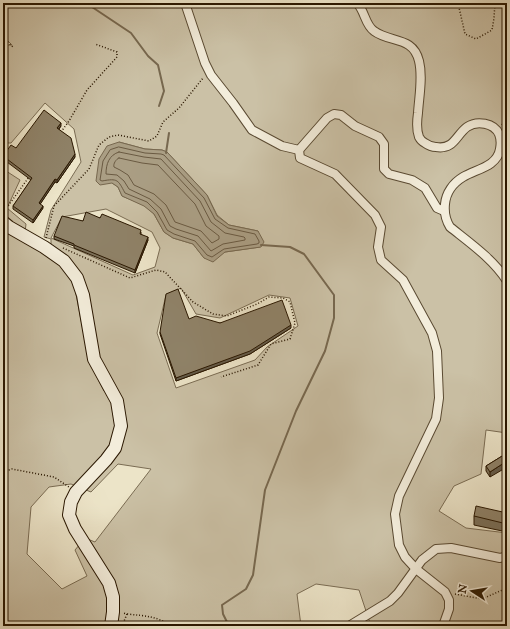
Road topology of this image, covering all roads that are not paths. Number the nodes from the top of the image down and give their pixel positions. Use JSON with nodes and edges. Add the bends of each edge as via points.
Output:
{"nodes":[{"id":1,"x":185,"y":3,"type":"edge"},
{"id":2,"x":357,"y":3,"type":"edge"},
{"id":3,"x":299,"y":150,"type":"junction"},
{"id":4,"x":444,"y":211,"type":"junction"},
{"id":5,"x":3,"y":222,"type":"edge"},
{"id":6,"x":507,"y":281,"type":"edge"},
{"id":7,"x":507,"y":556,"type":"edge"},
{"id":8,"x":416,"y":569,"type":"junction"},
{"id":9,"x":111,"y":626,"type":"edge"},
{"id":10,"x":349,"y":626,"type":"edge"},
{"id":11,"x":442,"y":626,"type":"edge"}],
"edges":[{"from":1,"to":3,"type":"street","via":[[211,75],[252,130],[282,146]]},
{"from":2,"to":4,"type":"street","via":[[373,31],[404,42],[417,54],[420,63],[417,126],[423,143],[440,148],[447,147],[467,127],[476,123],[486,124],[499,134],[501,143],[495,160],[488,166],[462,177],[451,187]]},
{"from":3,"to":4,"type":"street","via":[[327,118],[334,114],[341,115],[355,126],[379,137],[384,144],[384,169],[389,174],[412,180],[425,188],[437,208]]},
{"from":3,"to":8,"type":"street","via":[[300,158],[335,174],[375,214],[381,227],[378,247],[382,260],[403,280],[432,334],[437,351],[439,398],[436,419],[399,496],[395,514],[399,545]]},
{"from":4,"to":6,"type":"street","via":[[445,220],[450,227],[490,260]]},
{"from":5,"to":9,"type":"street","via":[[64,261],[77,278],[83,295],[94,359],[117,401],[121,426],[115,448],[76,492],[69,515],[75,529],[110,583],[114,597]]},
{"from":7,"to":8,"type":"street","via":[[500,558],[451,548],[436,549],[422,560]]},
{"from":8,"to":10,"type":"street","via":[[390,601]]},
{"from":8,"to":11,"type":"street","via":[[445,592],[449,600],[449,610]]}]}
